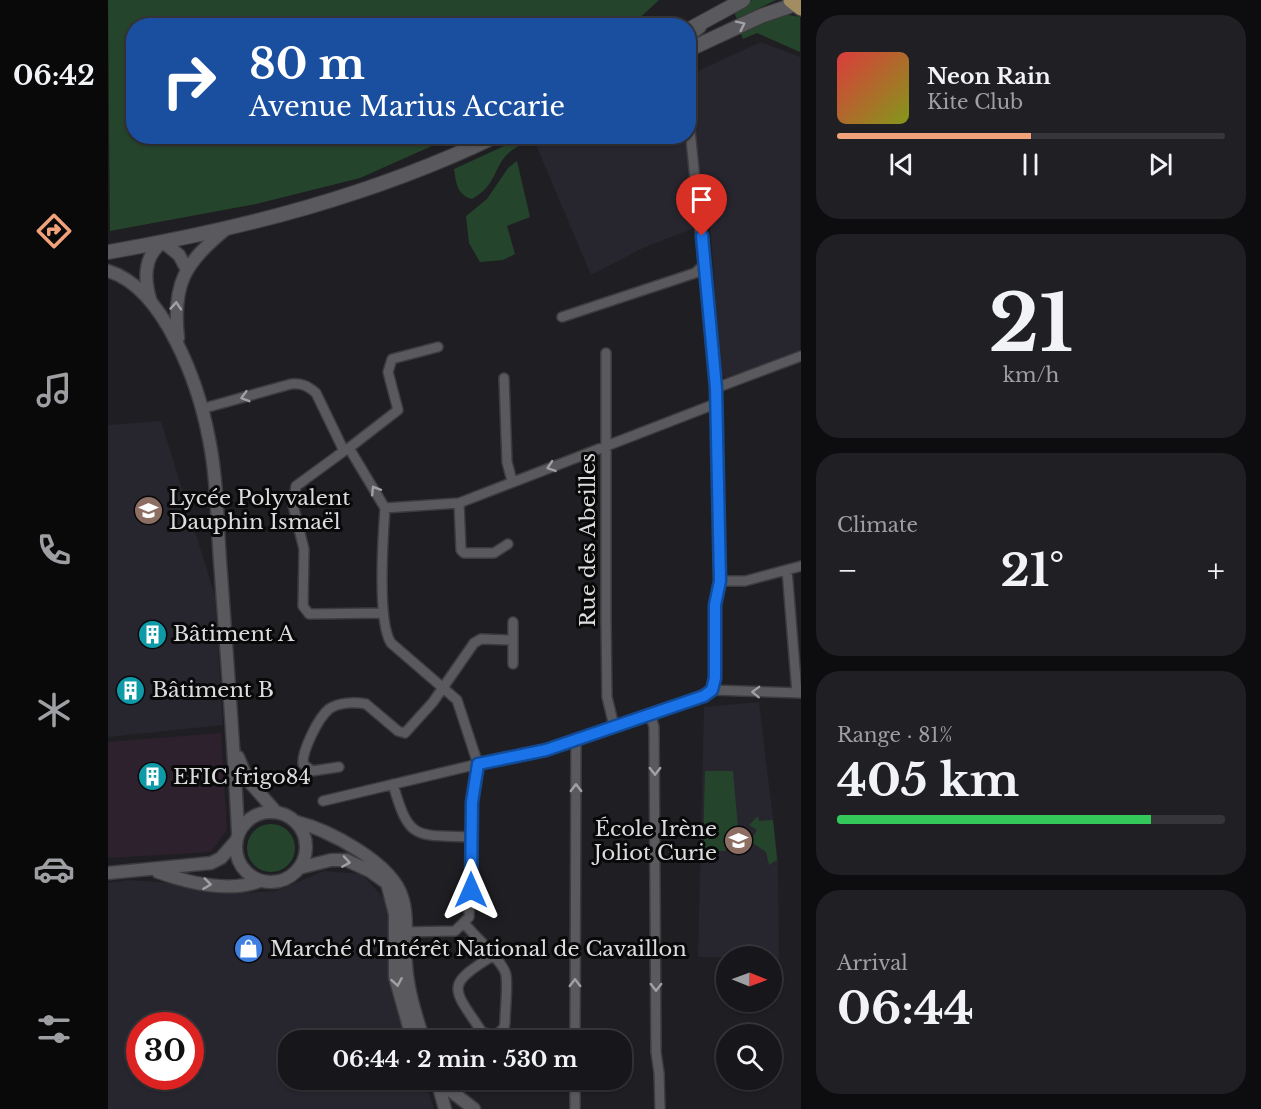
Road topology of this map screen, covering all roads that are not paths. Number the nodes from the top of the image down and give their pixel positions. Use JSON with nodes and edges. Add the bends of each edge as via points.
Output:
{"nodes":[{"id":1,"x":743,"y":0,"type":"edge"},
{"id":2,"x":796,"y":4,"type":"edge"},
{"id":3,"x":711,"y":18,"type":"junction"},
{"id":4,"x":696,"y":26,"type":"edge"},
{"id":5,"x":696,"y":38,"type":"edge"},
{"id":6,"x":696,"y":44,"type":"edge"},
{"id":7,"x":478,"y":144,"type":"edge"},
{"id":8,"x":692,"y":144,"type":"edge"},
{"id":9,"x":226,"y":229,"type":"junction"},
{"id":10,"x":163,"y":242,"type":"junction"},
{"id":11,"x":108,"y":252,"type":"edge"},
{"id":12,"x":705,"y":264,"type":"junction"},
{"id":13,"x":186,"y":268,"type":"junction"},
{"id":14,"x":108,"y":271,"type":"edge"},
{"id":15,"x":150,"y":299,"type":"junction"},
{"id":16,"x":562,"y":317,"type":"dead end"},
{"id":17,"x":178,"y":345,"type":"junction"},
{"id":18,"x":438,"y":347,"type":"dead end"},
{"id":19,"x":606,"y":353,"type":"dead end"},
{"id":20,"x":801,"y":356,"type":"edge"},
{"id":21,"x":504,"y":378,"type":"dead end"},
{"id":22,"x":716,"y":388,"type":"junction"},
{"id":23,"x":716,"y":404,"type":"junction"},
{"id":24,"x":201,"y":409,"type":"junction"},
{"id":25,"x":607,"y":448,"type":"junction"},
{"id":26,"x":346,"y":450,"type":"junction"},
{"id":27,"x":512,"y":481,"type":"junction"},
{"id":28,"x":459,"y":503,"type":"junction"},
{"id":29,"x":385,"y":508,"type":"junction"},
{"id":30,"x":508,"y":544,"type":"dead end"},
{"id":31,"x":801,"y":566,"type":"edge"},
{"id":32,"x":787,"y":570,"type":"junction"},
{"id":33,"x":720,"y":581,"type":"junction"},
{"id":34,"x":383,"y":613,"type":"junction"},
{"id":35,"x":513,"y":622,"type":"dead end"},
{"id":36,"x":513,"y":639,"type":"junction"},
{"id":37,"x":513,"y":664,"type":"dead end"},
{"id":38,"x":444,"y":686,"type":"junction"},
{"id":39,"x":712,"y":690,"type":"junction"},
{"id":40,"x":799,"y":693,"type":"edge"},
{"id":41,"x":650,"y":714,"type":"junction"},
{"id":42,"x":614,"y":726,"type":"junction"},
{"id":43,"x":576,"y":740,"type":"junction"},
{"id":44,"x":234,"y":748,"type":"junction"},
{"id":45,"x":478,"y":764,"type":"junction"},
{"id":46,"x":339,"y":767,"type":"dead end"},
{"id":47,"x":393,"y":784,"type":"junction"},
{"id":48,"x":323,"y":801,"type":"dead end"},
{"id":49,"x":276,"y":812,"type":"junction"},
{"id":50,"x":297,"y":822,"type":"junction"},
{"id":51,"x":237,"y":837,"type":"junction"},
{"id":52,"x":471,"y":837,"type":"junction"},
{"id":53,"x":299,"y":868,"type":"junction"},
{"id":54,"x":154,"y":870,"type":"junction"},
{"id":55,"x":108,"y":873,"type":"edge"},
{"id":56,"x":260,"y":881,"type":"junction"},
{"id":57,"x":387,"y":884,"type":"junction"},
{"id":58,"x":465,"y":924,"type":"junction"},
{"id":59,"x":405,"y":932,"type":"junction"},
{"id":60,"x":494,"y":955,"type":"junction"},
{"id":61,"x":410,"y":1030,"type":"edge"},
{"id":62,"x":421,"y":1030,"type":"edge"},
{"id":63,"x":575,"y":1030,"type":"edge"},
{"id":64,"x":437,"y":1090,"type":"edge"},
{"id":65,"x":439,"y":1090,"type":"edge"},
{"id":66,"x":448,"y":1090,"type":"edge"},
{"id":67,"x":575,"y":1090,"type":"edge"},
{"id":68,"x":440,"y":1095,"type":"junction"},
{"id":69,"x":445,"y":1109,"type":"edge"},
{"id":70,"x":470,"y":1109,"type":"edge"},
{"id":71,"x":575,"y":1109,"type":"edge"},
{"id":72,"x":660,"y":1109,"type":"edge"}],
"edges":[{"from":1,"to":3,"type":"main road"},
{"from":6,"to":2,"type":"main road","one_way":true},
{"from":3,"to":4,"type":"main road"},
{"from":3,"to":5,"type":"street"},
{"from":7,"to":9,"type":"main road","via":[[392,182]]},
{"from":8,"to":12,"type":"street"},
{"from":9,"to":10,"type":"main road"},
{"from":9,"to":13,"type":"street"},
{"from":10,"to":11,"type":"main road"},
{"from":10,"to":13,"type":"street","via":[[179,255]]},
{"from":10,"to":15,"type":"street","via":[[152,253],[147,267]]},
{"from":12,"to":16,"type":"street","via":[[695,273]]},
{"from":12,"to":22,"type":"street"},
{"from":17,"to":13,"type":"street","one_way":true,"via":[[176,302]]},
{"from":14,"to":15,"type":"street","via":[[124,278]]},
{"from":15,"to":17,"type":"street"},
{"from":17,"to":24,"type":"street"},
{"from":18,"to":26,"type":"street","via":[[392,359],[388,372],[398,410]]},
{"from":19,"to":25,"type":"street","name":"Rue des Abeilles"},
{"from":20,"to":22,"type":"street"},
{"from":21,"to":27,"type":"street","via":[[507,462]]},
{"from":22,"to":23,"type":"street"},
{"from":23,"to":25,"type":"street"},
{"from":23,"to":33,"type":"street"},
{"from":26,"to":24,"type":"street","one_way":true,"via":[[316,393],[301,384]]},
{"from":24,"to":44,"type":"street","via":[[213,463]]},
{"from":25,"to":27,"type":"street","one_way":true},
{"from":25,"to":42,"type":"street","name":"Rue des Abeilles","via":[[607,687]]},
{"from":29,"to":26,"type":"street","one_way":true},
{"from":26,"to":34,"type":"street","via":[[296,486],[293,493],[304,549],[303,606],[309,614]]},
{"from":27,"to":28,"type":"street"},
{"from":28,"to":29,"type":"street"},
{"from":28,"to":30,"type":"street","via":[[464,553],[494,552]]},
{"from":29,"to":34,"type":"street"},
{"from":31,"to":32,"type":"street"},
{"from":32,"to":33,"type":"street","via":[[745,581]]},
{"from":32,"to":40,"type":"street"},
{"from":33,"to":39,"type":"street","via":[[715,605]]},
{"from":34,"to":38,"type":"street","via":[[386,636],[391,643]]},
{"from":35,"to":36,"type":"street"},
{"from":36,"to":37,"type":"street"},
{"from":36,"to":38,"type":"street","via":[[481,639],[474,643]]},
{"from":38,"to":45,"type":"street","via":[[461,707]]},
{"from":38,"to":46,"type":"street","via":[[405,733],[366,704],[329,709],[302,754],[303,764],[312,771]]},
{"from":40,"to":39,"type":"street","one_way":true},
{"from":39,"to":41,"type":"street"},
{"from":41,"to":42,"type":"street"},
{"from":41,"to":72,"type":"street","one_way":true,"via":[[654,727],[656,1052]]},
{"from":42,"to":43,"type":"street"},
{"from":43,"to":45,"type":"street"},
{"from":63,"to":43,"type":"street","one_way":true},
{"from":44,"to":49,"type":"street","via":[[247,779]]},
{"from":44,"to":51,"type":"street"},
{"from":45,"to":47,"type":"street"},
{"from":45,"to":52,"type":"street"},
{"from":47,"to":48,"type":"street"},
{"from":47,"to":52,"type":"street","via":[[401,814],[410,828],[423,834]]},
{"from":49,"to":50,"type":"street"},
{"from":49,"to":51,"type":"street","via":[[254,816]]},
{"from":50,"to":53,"type":"street","via":[[306,840]]},
{"from":50,"to":59,"type":"street","via":[[356,850],[385,870],[403,897]]},
{"from":51,"to":54,"type":"street","via":[[221,858],[211,863]]},
{"from":51,"to":56,"type":"street","via":[[236,855],[241,866]]},
{"from":52,"to":58,"type":"street","via":[[471,911]]},
{"from":53,"to":56,"type":"street","via":[[286,879]]},
{"from":53,"to":57,"type":"street","one_way":true,"via":[[346,860]]},
{"from":54,"to":55,"type":"street"},
{"from":54,"to":56,"type":"street","one_way":true,"via":[[215,885]]},
{"from":57,"to":59,"type":"street","via":[[397,898],[400,930]]},
{"from":57,"to":61,"type":"street","one_way":true,"via":[[394,914],[395,977]]},
{"from":58,"to":59,"type":"street","via":[[448,932]]},
{"from":58,"to":60,"type":"street"},
{"from":59,"to":62,"type":"street","via":[[410,996]]},
{"from":60,"to":60,"type":"street","via":[[506,974],[505,1022],[495,1036],[482,1032],[460,998],[458,988],[464,974]]},
{"from":64,"to":68,"type":"street"},
{"from":65,"to":68,"type":"street"},
{"from":66,"to":70,"type":"street"},
{"from":67,"to":71,"type":"street"},
{"from":68,"to":69,"type":"street"}]}
